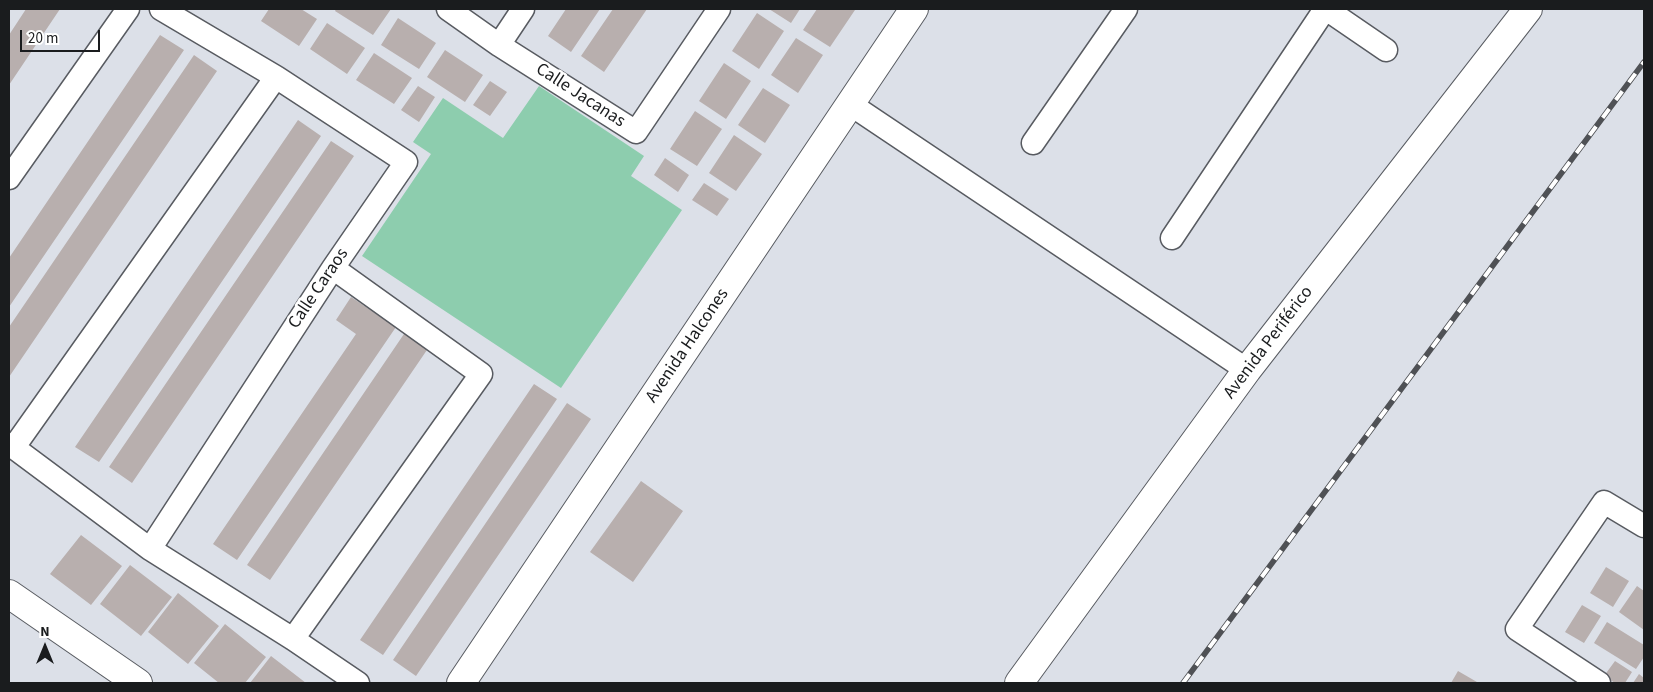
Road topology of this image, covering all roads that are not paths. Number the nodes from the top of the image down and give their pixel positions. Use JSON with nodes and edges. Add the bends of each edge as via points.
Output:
{"nodes":[{"id":1,"x":128,"y":9,"type":"edge"},
{"id":2,"x":161,"y":9,"type":"edge"},
{"id":3,"x":448,"y":9,"type":"edge"},
{"id":4,"x":523,"y":9,"type":"edge"},
{"id":5,"x":719,"y":9,"type":"edge"},
{"id":6,"x":914,"y":9,"type":"edge"},
{"id":7,"x":1126,"y":9,"type":"edge"},
{"id":8,"x":1325,"y":9,"type":"edge"},
{"id":9,"x":1528,"y":9,"type":"edge"},
{"id":10,"x":499,"y":45,"type":"junction"},
{"id":11,"x":1386,"y":50,"type":"dead end"},
{"id":12,"x":276,"y":77,"type":"junction"},
{"id":13,"x":850,"y":104,"type":"junction"},
{"id":14,"x":1033,"y":143,"type":"dead end"},
{"id":15,"x":9,"y":178,"type":"edge"},
{"id":16,"x":1172,"y":238,"type":"dead end"},
{"id":17,"x":333,"y":268,"type":"junction"},
{"id":18,"x":1247,"y":370,"type":"junction"},
{"id":19,"x":11,"y":446,"type":"edge"},
{"id":20,"x":1644,"y":526,"type":"edge"},
{"id":21,"x":150,"y":549,"type":"junction"},
{"id":22,"x":9,"y":594,"type":"edge"},
{"id":23,"x":293,"y":640,"type":"junction"},
{"id":24,"x":138,"y":683,"type":"edge"},
{"id":25,"x":358,"y":683,"type":"edge"},
{"id":26,"x":461,"y":683,"type":"edge"},
{"id":27,"x":1019,"y":683,"type":"edge"},
{"id":28,"x":1599,"y":683,"type":"edge"}],
"edges":[{"from":1,"to":15,"type":"street"},
{"from":2,"to":12,"type":"street","name":"Calle Caraos"},
{"from":3,"to":10,"type":"street","name":"Calle Jacanas"},
{"from":4,"to":10,"type":"street"},
{"from":5,"to":10,"type":"street","name":"Calle Jacanas","via":[[636,132]]},
{"from":6,"to":13,"type":"main road","name":"Avenida Halcones"},
{"from":7,"to":14,"type":"street"},
{"from":8,"to":11,"type":"street"},
{"from":8,"to":16,"type":"street"},
{"from":9,"to":18,"type":"main road","name":"Avenida Periférico"},
{"from":12,"to":17,"type":"street","name":"Calle Caraos","via":[[406,162]]},
{"from":12,"to":19,"type":"street"},
{"from":13,"to":18,"type":"street"},
{"from":13,"to":26,"type":"main road","name":"Avenida Halcones"},
{"from":17,"to":21,"type":"street","name":"Calle Caraos"},
{"from":17,"to":23,"type":"street","via":[[482,374]]},
{"from":18,"to":27,"type":"main road","name":"Avenida Periférico"},
{"from":19,"to":21,"type":"street"},
{"from":20,"to":28,"type":"street","via":[[1604,502],[1517,629]]},
{"from":21,"to":23,"type":"street"},
{"from":22,"to":24,"type":"main road"},
{"from":23,"to":25,"type":"street"}]}
